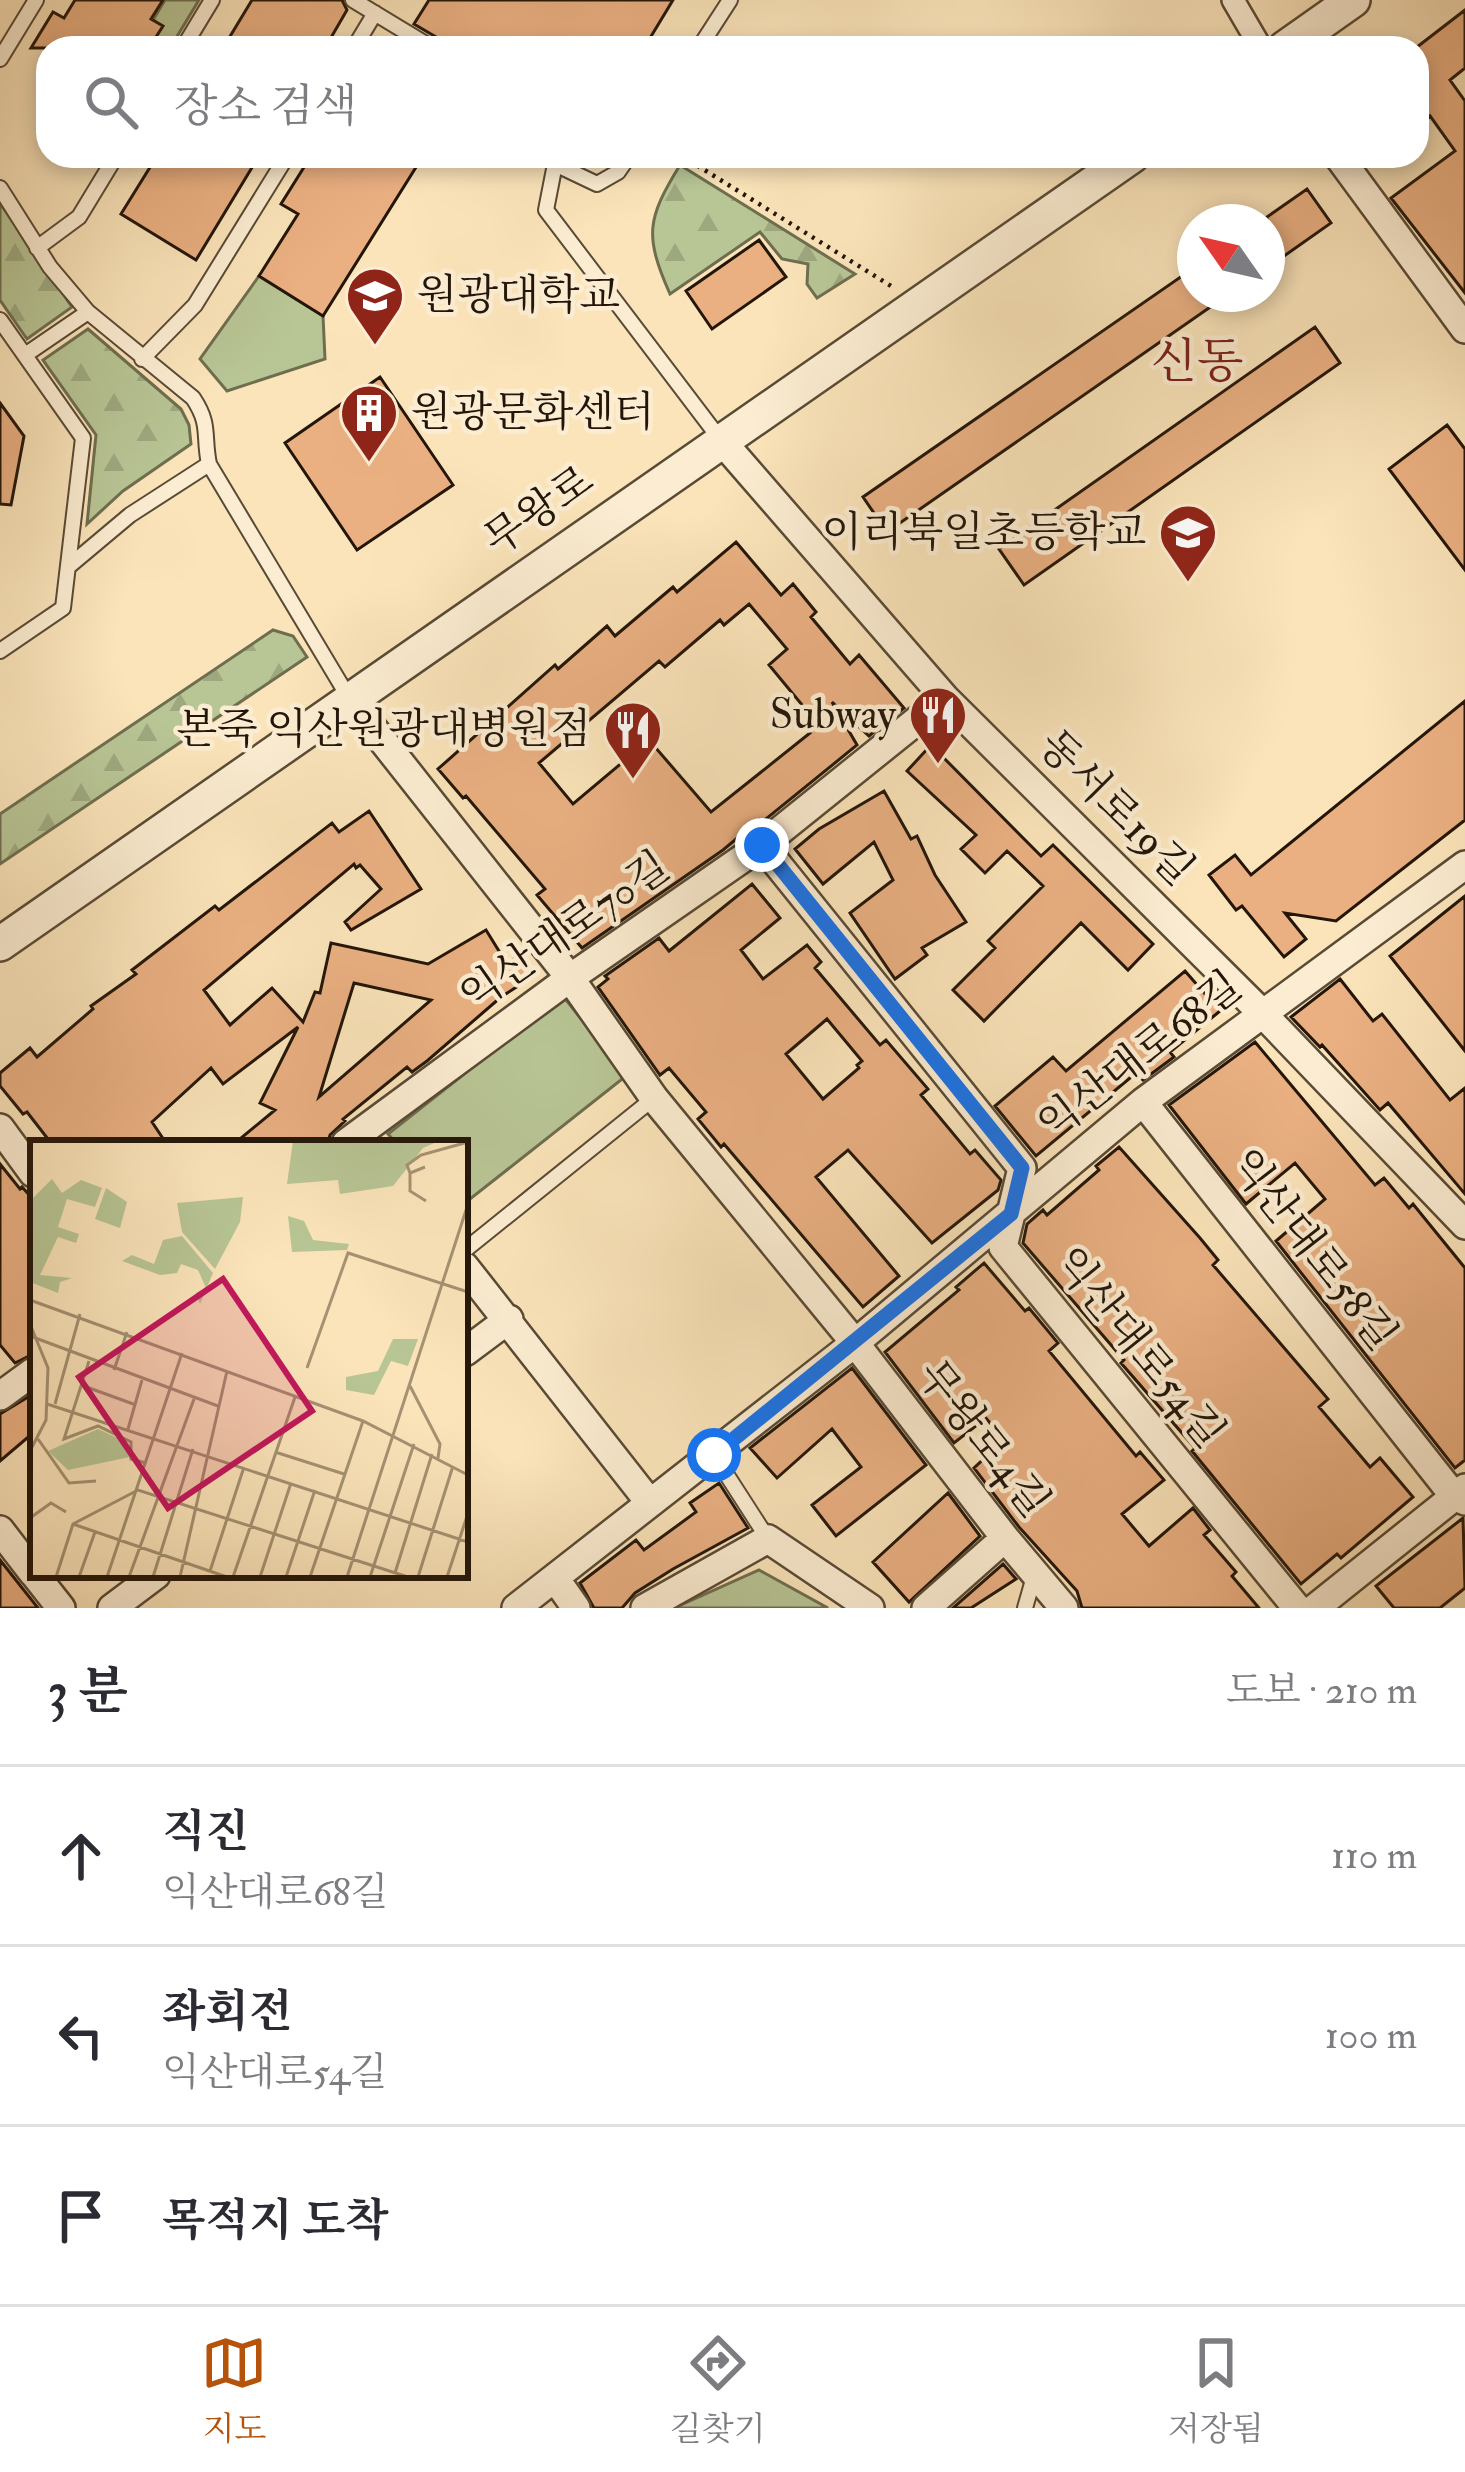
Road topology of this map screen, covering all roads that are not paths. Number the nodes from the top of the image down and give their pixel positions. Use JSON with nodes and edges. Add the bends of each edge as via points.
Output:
{"nodes":[{"id":1,"x":35,"y":0,"type":"edge"},
{"id":2,"x":212,"y":0,"type":"edge"},
{"id":3,"x":353,"y":0,"type":"edge"},
{"id":4,"x":730,"y":0,"type":"edge"},
{"id":5,"x":1233,"y":0,"type":"edge"},
{"id":6,"x":1353,"y":0,"type":"edge"},
{"id":7,"x":375,"y":13,"type":"junction"},
{"id":8,"x":190,"y":36,"type":"edge"},
{"id":9,"x":361,"y":36,"type":"edge"},
{"id":10,"x":413,"y":36,"type":"edge"},
{"id":11,"x":707,"y":36,"type":"edge"},
{"id":12,"x":1254,"y":36,"type":"edge"},
{"id":13,"x":1302,"y":36,"type":"edge"},
{"id":14,"x":0,"y":59,"type":"edge"},
{"id":15,"x":109,"y":168,"type":"edge"},
{"id":16,"x":280,"y":168,"type":"edge"},
{"id":17,"x":551,"y":168,"type":"edge"},
{"id":18,"x":567,"y":168,"type":"edge"},
{"id":19,"x":621,"y":168,"type":"edge"},
{"id":20,"x":1115,"y":168,"type":"edge"},
{"id":21,"x":1347,"y":168,"type":"edge"},
{"id":22,"x":0,"y":188,"type":"edge"},
{"id":23,"x":37,"y":248,"type":"junction"},
{"id":24,"x":88,"y":312,"type":"junction"},
{"id":25,"x":0,"y":320,"type":"edge"},
{"id":26,"x":1465,"y":329,"type":"edge"},
{"id":27,"x":25,"y":355,"type":"junction"},
{"id":28,"x":142,"y":359,"type":"junction"},
{"id":29,"x":720,"y":439,"type":"junction"},
{"id":30,"x":209,"y":464,"type":"junction"},
{"id":31,"x":68,"y":567,"type":"junction"},
{"id":32,"x":0,"y":651,"type":"edge"},
{"id":33,"x":349,"y":698,"type":"junction"},
{"id":34,"x":945,"y":698,"type":"junction"},
{"id":35,"x":762,"y":845,"type":"junction"},
{"id":36,"x":1465,"y":865,"type":"edge"},
{"id":37,"x":0,"y":944,"type":"edge"},
{"id":38,"x":570,"y":978,"type":"junction"},
{"id":39,"x":1261,"y":1012,"type":"junction"},
{"id":40,"x":654,"y":1098,"type":"junction"},
{"id":41,"x":1143,"y":1102,"type":"junction"},
{"id":42,"x":0,"y":1128,"type":"edge"},
{"id":43,"x":353,"y":1140,"type":"edge"},
{"id":44,"x":30,"y":1169,"type":"edge"},
{"id":45,"x":1011,"y":1214,"type":"junction"},
{"id":46,"x":1465,"y":1225,"type":"edge"},
{"id":47,"x":468,"y":1248,"type":"edge"},
{"id":48,"x":468,"y":1271,"type":"edge"},
{"id":49,"x":509,"y":1319,"type":"junction"},
{"id":50,"x":855,"y":1342,"type":"junction"},
{"id":51,"x":468,"y":1350,"type":"edge"},
{"id":52,"x":30,"y":1374,"type":"edge"},
{"id":53,"x":0,"y":1396,"type":"edge"},
{"id":54,"x":714,"y":1455,"type":"junction"},
{"id":55,"x":1461,"y":1495,"type":"edge"},
{"id":56,"x":650,"y":1503,"type":"junction"},
{"id":57,"x":0,"y":1530,"type":"edge"},
{"id":58,"x":1005,"y":1538,"type":"junction"},
{"id":59,"x":768,"y":1539,"type":"junction"},
{"id":60,"x":30,"y":1569,"type":"edge"},
{"id":61,"x":1035,"y":1573,"type":"junction"},
{"id":62,"x":37,"y":1578,"type":"edge"},
{"id":63,"x":149,"y":1578,"type":"edge"},
{"id":64,"x":555,"y":1578,"type":"junction"},
{"id":65,"x":61,"y":1608,"type":"edge"},
{"id":66,"x":112,"y":1608,"type":"edge"},
{"id":67,"x":516,"y":1608,"type":"edge"},
{"id":68,"x":576,"y":1608,"type":"edge"},
{"id":69,"x":645,"y":1608,"type":"edge"},
{"id":70,"x":870,"y":1608,"type":"edge"},
{"id":71,"x":926,"y":1608,"type":"edge"},
{"id":72,"x":1024,"y":1608,"type":"edge"},
{"id":73,"x":1064,"y":1608,"type":"edge"},
{"id":74,"x":1297,"y":1608,"type":"edge"},
{"id":75,"x":1315,"y":1608,"type":"edge"}],
"edges":[{"from":1,"to":14,"type":"lane"},
{"from":2,"to":8,"type":"lane"},
{"from":3,"to":7,"type":"lane"},
{"from":4,"to":11,"type":"lane"},
{"from":5,"to":12,"type":"street"},
{"from":6,"to":13,"type":"street"},
{"from":7,"to":9,"type":"lane"},
{"from":7,"to":10,"type":"lane"},
{"from":15,"to":23,"type":"lane","via":[[79,217]]},
{"from":16,"to":28,"type":"lane","via":[[195,305]]},
{"from":17,"to":29,"type":"lane","via":[[546,210]]},
{"from":18,"to":19,"type":"lane","via":[[597,184]]},
{"from":20,"to":29,"type":"street","name":"무왕로"},
{"from":21,"to":26,"type":"street"},
{"from":22,"to":23,"type":"lane"},
{"from":23,"to":24,"type":"lane"},
{"from":24,"to":27,"type":"lane"},
{"from":24,"to":28,"type":"lane"},
{"from":25,"to":27,"type":"lane"},
{"from":27,"to":31,"type":"lane","via":[[83,438]]},
{"from":28,"to":30,"type":"lane","via":[[204,415]]},
{"from":29,"to":33,"type":"street","name":"무왕로"},
{"from":29,"to":34,"type":"street","name":"동서로19길"},
{"from":30,"to":31,"type":"lane"},
{"from":30,"to":33,"type":"lane"},
{"from":31,"to":32,"type":"lane","via":[[63,608]]},
{"from":33,"to":37,"type":"street","name":"무왕로"},
{"from":33,"to":38,"type":"street","name":"무왕로4길"},
{"from":34,"to":35,"type":"street","name":"익산대로70길"},
{"from":34,"to":39,"type":"street","name":"동서로19길"},
{"from":35,"to":38,"type":"street","name":"익산대로70길"},
{"from":35,"to":45,"type":"street","name":"익산대로54길","via":[[1022,1168]]},
{"from":36,"to":39,"type":"street","name":"익산대로68길"},
{"from":38,"to":40,"type":"street","name":"무왕로4길"},
{"from":38,"to":43,"type":"street","name":"익산대로70길"},
{"from":39,"to":41,"type":"street","name":"익산대로68길"},
{"from":39,"to":46,"type":"street","name":"동서로19길"},
{"from":40,"to":47,"type":"lane"},
{"from":40,"to":50,"type":"street","name":"무왕로4길"},
{"from":41,"to":45,"type":"street","name":"익산대로68길"},
{"from":41,"to":55,"type":"street","name":"익산대로58길"},
{"from":42,"to":44,"type":"street"},
{"from":45,"to":50,"type":"street","name":"익산대로68길"},
{"from":45,"to":74,"type":"street","name":"익산대로54길","via":[[1003,1247]]},
{"from":48,"to":49,"type":"street"},
{"from":49,"to":51,"type":"street"},
{"from":49,"to":56,"type":"street"},
{"from":50,"to":54,"type":"street","name":"익산대로68길"},
{"from":50,"to":58,"type":"street","name":"무왕로4길"},
{"from":52,"to":53,"type":"street"},
{"from":54,"to":56,"type":"street","name":"익산대로68길"},
{"from":54,"to":59,"type":"lane"},
{"from":55,"to":75,"type":"street"},
{"from":56,"to":64,"type":"street","name":"익산대로68길"},
{"from":57,"to":60,"type":"street"},
{"from":58,"to":61,"type":"street","name":"무왕로4길"},
{"from":58,"to":71,"type":"street"},
{"from":59,"to":69,"type":"street"},
{"from":59,"to":70,"type":"street"},
{"from":61,"to":72,"type":"lane"},
{"from":61,"to":73,"type":"street","name":"무왕로4길"},
{"from":62,"to":65,"type":"street"},
{"from":63,"to":66,"type":"street"},
{"from":64,"to":67,"type":"street","name":"익산대로68길"},
{"from":64,"to":68,"type":"street"}]}
